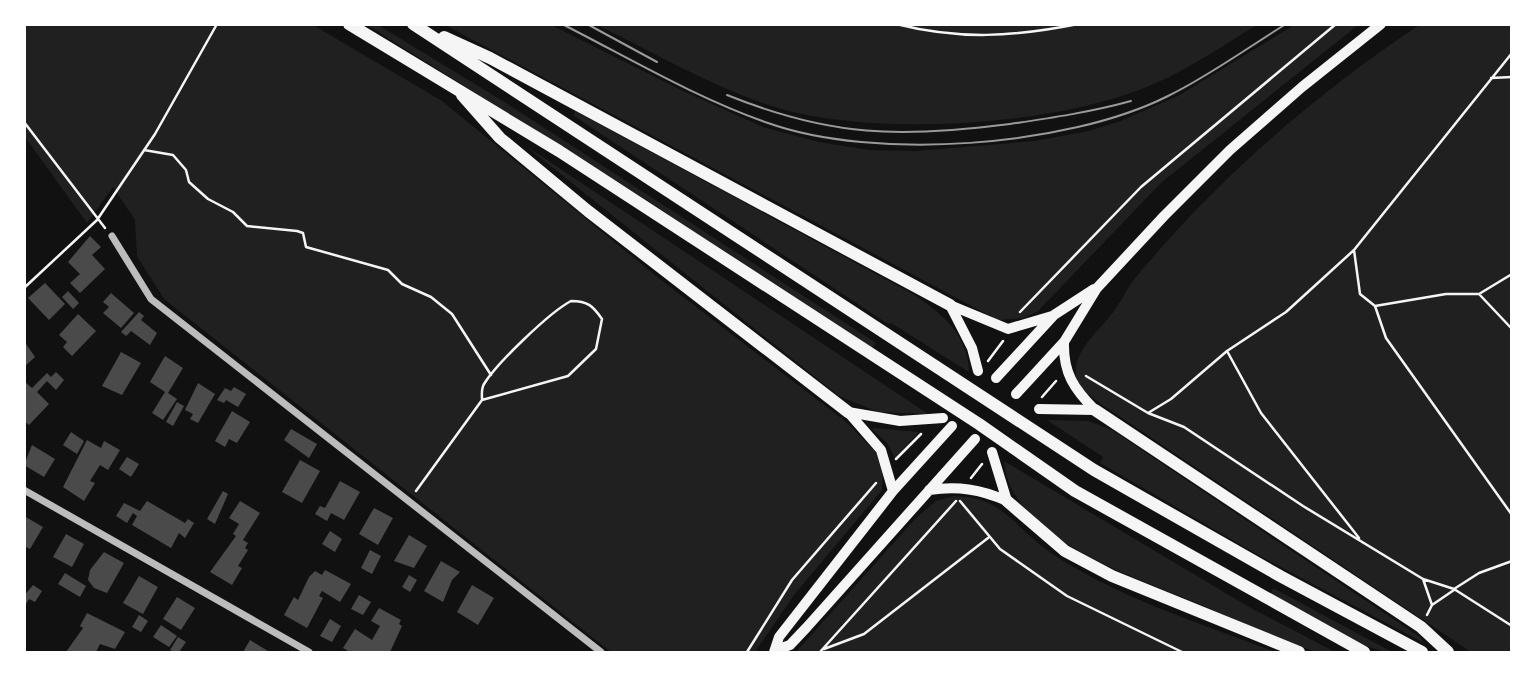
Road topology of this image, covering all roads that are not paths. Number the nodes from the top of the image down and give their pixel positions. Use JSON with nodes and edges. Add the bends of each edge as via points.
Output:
{"nodes":[{"id":1,"x":349,"y":24,"type":"edge"},
{"id":2,"x":415,"y":24,"type":"edge"},
{"id":3,"x":1381,"y":24,"type":"edge"},
{"id":4,"x":452,"y":85,"type":"junction"},
{"id":5,"x":112,"y":236,"type":"road end"},
{"id":6,"x":1097,"y":288,"type":"junction"},
{"id":7,"x":950,"y":305,"type":"junction"},
{"id":8,"x":1054,"y":315,"type":"junction"},
{"id":9,"x":1064,"y":342,"type":"junction"},
{"id":10,"x":978,"y":371,"type":"road end"},
{"id":11,"x":996,"y":378,"type":"dead end"},
{"id":12,"x":1016,"y":394,"type":"dead end"},
{"id":13,"x":1039,"y":405,"type":"road end"},
{"id":14,"x":1095,"y":410,"type":"junction"},
{"id":15,"x":848,"y":412,"type":"junction"},
{"id":16,"x":975,"y":439,"type":"dead end"},
{"id":17,"x":992,"y":452,"type":"road end"},
{"id":18,"x":929,"y":489,"type":"junction"},
{"id":19,"x":24,"y":491,"type":"edge"},
{"id":20,"x":893,"y":491,"type":"junction"},
{"id":21,"x":1007,"y":500,"type":"junction"},
{"id":22,"x":775,"y":651,"type":"edge"},
{"id":23,"x":309,"y":653,"type":"edge"},
{"id":24,"x":601,"y":653,"type":"edge"},
{"id":25,"x":1299,"y":653,"type":"edge"},
{"id":26,"x":1364,"y":653,"type":"edge"},
{"id":27,"x":1422,"y":653,"type":"edge"},
{"id":28,"x":1448,"y":653,"type":"edge"}],
"edges":[{"from":1,"to":4,"type":"highway"},
{"from":2,"to":7,"type":"highway","via":[[502,64]]},
{"from":2,"to":27,"type":"highway","via":[[1094,470]]},
{"from":3,"to":6,"type":"main road","via":[[1230,150]]},
{"from":4,"to":15,"type":"highway","via":[[510,146]]},
{"from":4,"to":26,"type":"highway","via":[[979,424],[1075,491]]},
{"from":5,"to":24,"type":"street","via":[[151,299]]},
{"from":6,"to":8,"type":"main road"},
{"from":6,"to":9,"type":"main road"},
{"from":7,"to":8,"type":"main road","via":[[1008,329]]},
{"from":7,"to":10,"type":"main road"},
{"from":8,"to":11,"type":"main road"},
{"from":9,"to":12,"type":"main road"},
{"from":9,"to":14,"type":"main road","via":[[1065,371],[1075,390]]},
{"from":13,"to":14,"type":"main road"},
{"from":14,"to":28,"type":"highway","via":[[1421,627]]},
{"from":15,"to":20,"type":"main road","via":[[881,450]]},
{"from":15,"to":20,"type":"main road","via":[[946,424],[943,436]]},
{"from":16,"to":18,"type":"main road"},
{"from":17,"to":21,"type":"main road"},
{"from":18,"to":21,"type":"main road","via":[[964,487]]},
{"from":18,"to":22,"type":"main road","via":[[807,628],[790,645]]},
{"from":19,"to":23,"type":"street"},
{"from":20,"to":22,"type":"main road","via":[[779,637]]},
{"from":21,"to":25,"type":"highway","via":[[1065,551],[1112,576]]}]}
